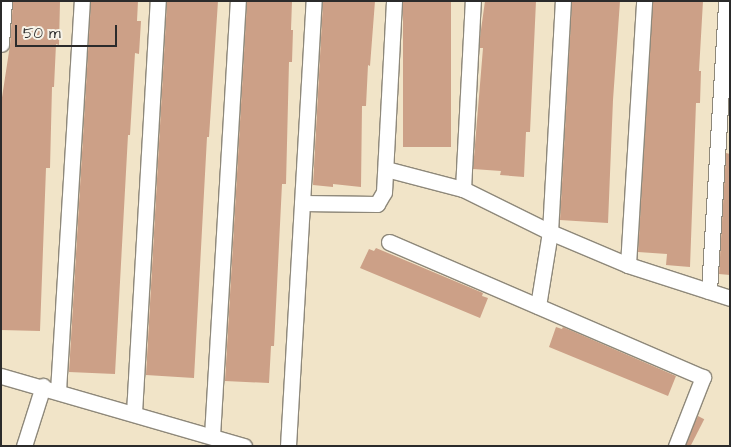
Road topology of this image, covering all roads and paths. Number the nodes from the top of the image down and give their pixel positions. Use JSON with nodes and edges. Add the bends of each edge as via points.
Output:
{"nodes":[{"id":1,"x":4,"y":1,"type":"edge"},
{"id":2,"x":82,"y":1,"type":"edge"},
{"id":3,"x":158,"y":1,"type":"edge"},
{"id":4,"x":238,"y":1,"type":"edge"},
{"id":5,"x":314,"y":1,"type":"edge"},
{"id":6,"x":394,"y":1,"type":"edge"},
{"id":7,"x":474,"y":1,"type":"edge"},
{"id":8,"x":563,"y":1,"type":"edge"},
{"id":9,"x":644,"y":1,"type":"edge"},
{"id":10,"x":726,"y":1,"type":"edge"},
{"id":11,"x":1,"y":44,"type":"edge"},
{"id":12,"x":386,"y":169,"type":"junction"},
{"id":13,"x":463,"y":189,"type":"junction"},
{"id":14,"x":302,"y":203,"type":"junction"},
{"id":15,"x":550,"y":232,"type":"junction"},
{"id":16,"x":389,"y":242,"type":"dead end"},
{"id":17,"x":628,"y":265,"type":"junction"},
{"id":18,"x":709,"y":291,"type":"junction"},
{"id":19,"x":730,"y":298,"type":"edge"},
{"id":20,"x":538,"y":306,"type":"junction"},
{"id":21,"x":1,"y":376,"type":"edge"},
{"id":22,"x":43,"y":386,"type":"junction"},
{"id":23,"x":58,"y":391,"type":"junction"},
{"id":24,"x":134,"y":413,"type":"junction"},
{"id":25,"x":212,"y":436,"type":"junction"},
{"id":26,"x":24,"y":446,"type":"edge"},
{"id":27,"x":244,"y":446,"type":"edge"},
{"id":28,"x":288,"y":446,"type":"edge"},
{"id":29,"x":676,"y":446,"type":"edge"}],
"edges":[{"from":1,"to":11,"type":"street"},
{"from":2,"to":23,"type":"street"},
{"from":3,"to":24,"type":"street"},
{"from":4,"to":25,"type":"street"},
{"from":5,"to":14,"type":"street"},
{"from":6,"to":12,"type":"street"},
{"from":7,"to":13,"type":"street"},
{"from":8,"to":15,"type":"street"},
{"from":9,"to":17,"type":"street"},
{"from":10,"to":18,"type":"street"},
{"from":12,"to":13,"type":"street"},
{"from":12,"to":14,"type":"street","via":[[384,192],[377,204]]},
{"from":13,"to":15,"type":"street"},
{"from":14,"to":28,"type":"street"},
{"from":15,"to":17,"type":"street"},
{"from":15,"to":20,"type":"street"},
{"from":16,"to":20,"type":"street"},
{"from":17,"to":18,"type":"street"},
{"from":18,"to":19,"type":"street"},
{"from":20,"to":29,"type":"street","via":[[703,376]]},
{"from":21,"to":22,"type":"street"},
{"from":22,"to":23,"type":"street"},
{"from":22,"to":26,"type":"street"},
{"from":23,"to":24,"type":"street"},
{"from":24,"to":25,"type":"street"},
{"from":25,"to":27,"type":"street"}]}
